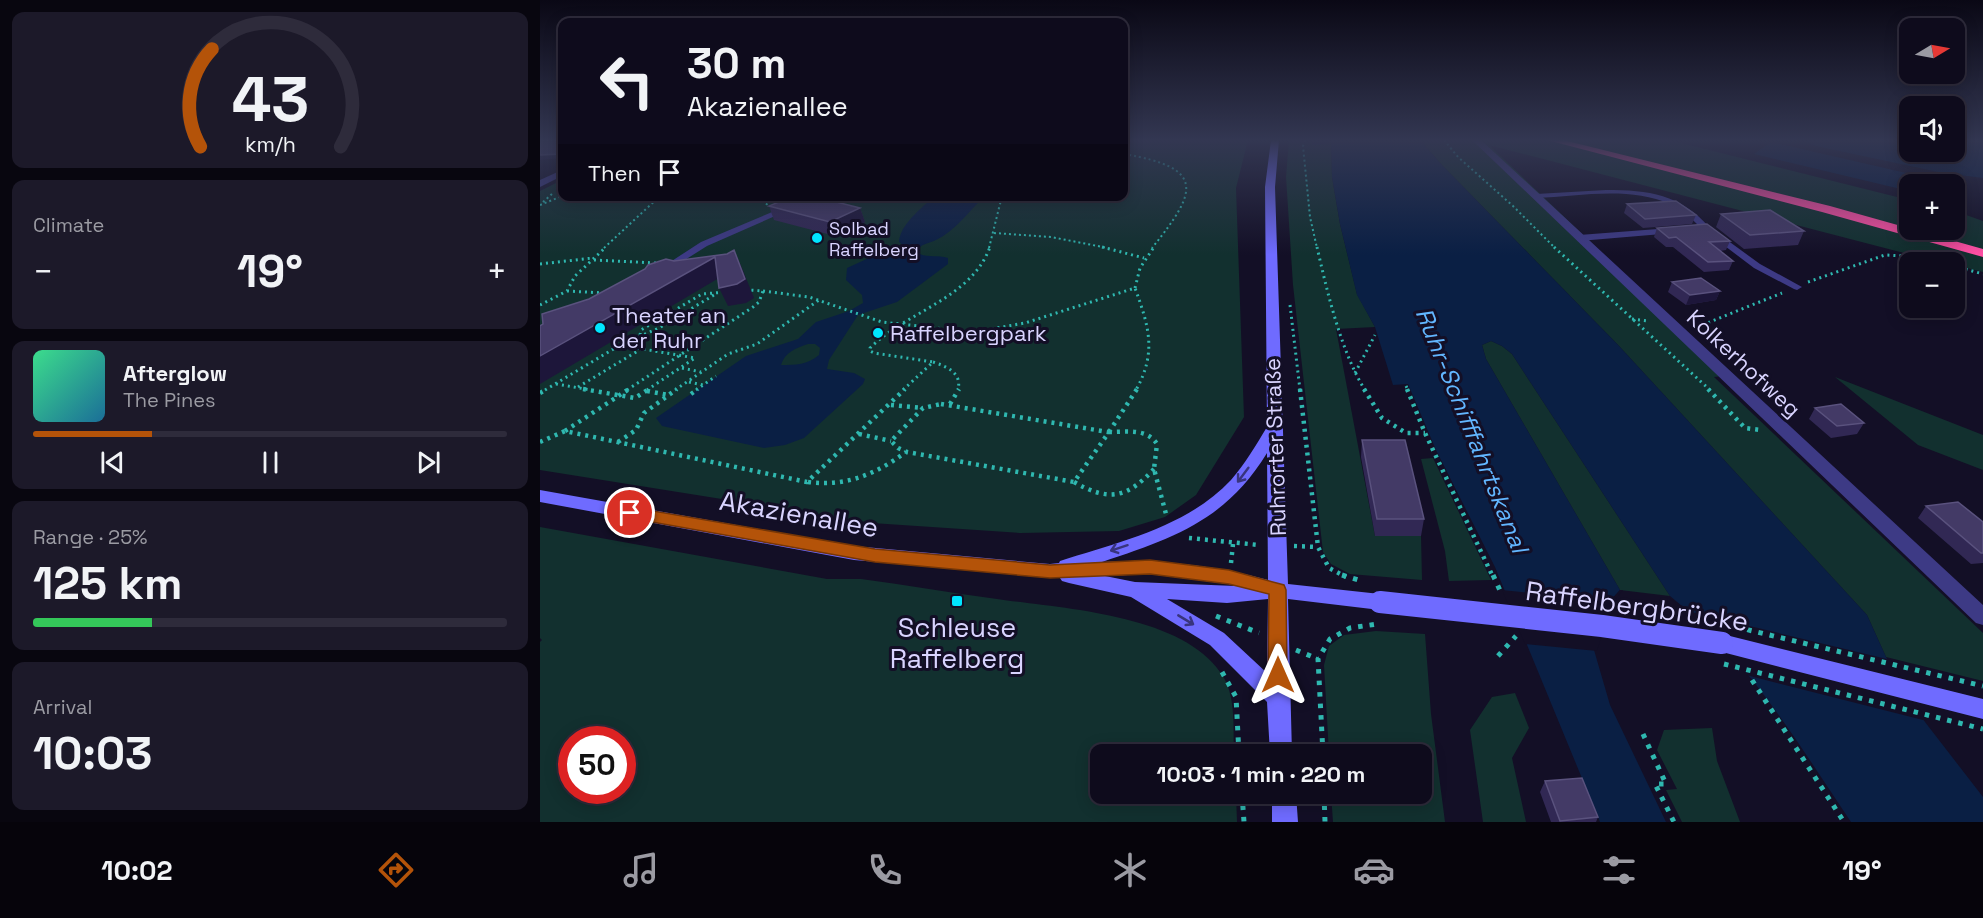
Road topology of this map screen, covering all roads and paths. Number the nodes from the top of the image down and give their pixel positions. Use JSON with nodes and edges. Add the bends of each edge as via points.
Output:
{"nodes":[{"id":1,"x":1186,"y":178,"type":"edge"},
{"id":2,"x":1270,"y":178,"type":"edge"},
{"id":3,"x":1306,"y":178,"type":"edge"},
{"id":4,"x":1481,"y":178,"type":"edge"},
{"id":5,"x":1517,"y":178,"type":"edge"},
{"id":6,"x":1705,"y":178,"type":"edge"},
{"id":7,"x":1734,"y":178,"type":"edge"},
{"id":8,"x":1536,"y":196,"type":"junction"},
{"id":9,"x":558,"y":198,"type":"edge"},
{"id":10,"x":656,"y":201,"type":"edge"},
{"id":11,"x":1001,"y":201,"type":"edge"},
{"id":12,"x":540,"y":205,"type":"edge"},
{"id":13,"x":792,"y":206,"type":"edge"},
{"id":14,"x":1899,"y":220,"type":"edge"},
{"id":15,"x":1706,"y":228,"type":"junction"},
{"id":16,"x":1695,"y":229,"type":"edge"},
{"id":17,"x":1683,"y":230,"type":"edge"},
{"id":18,"x":993,"y":233,"type":"junction"},
{"id":19,"x":1580,"y":237,"type":"junction"},
{"id":20,"x":1965,"y":238,"type":"edge"},
{"id":21,"x":1983,"y":242,"type":"edge"},
{"id":22,"x":1983,"y":253,"type":"edge"},
{"id":23,"x":1144,"y":258,"type":"junction"},
{"id":24,"x":593,"y":259,"type":"junction"},
{"id":25,"x":677,"y":261,"type":"junction"},
{"id":26,"x":540,"y":264,"type":"edge"},
{"id":27,"x":1965,"y":270,"type":"edge"},
{"id":28,"x":659,"y":273,"type":"edge"},
{"id":29,"x":1983,"y":274,"type":"edge"},
{"id":30,"x":1797,"y":287,"type":"dead end"},
{"id":31,"x":1135,"y":288,"type":"junction"},
{"id":32,"x":742,"y":290,"type":"edge"},
{"id":33,"x":567,"y":291,"type":"junction"},
{"id":34,"x":732,"y":291,"type":"edge"},
{"id":35,"x":762,"y":291,"type":"junction"},
{"id":36,"x":613,"y":292,"type":"edge"},
{"id":37,"x":714,"y":294,"type":"junction"},
{"id":38,"x":1289,"y":296,"type":"dead end"},
{"id":39,"x":819,"y":300,"type":"junction"},
{"id":40,"x":540,"y":304,"type":"edge"},
{"id":41,"x":846,"y":310,"type":"joint"},
{"id":42,"x":867,"y":317,"type":"joint"},
{"id":43,"x":898,"y":324,"type":"junction"},
{"id":44,"x":1375,"y":335,"type":"dead end"},
{"id":45,"x":640,"y":336,"type":"junction"},
{"id":46,"x":620,"y":345,"type":"junction"},
{"id":47,"x":641,"y":349,"type":"junction"},
{"id":48,"x":679,"y":356,"type":"junction"},
{"id":49,"x":933,"y":362,"type":"junction"},
{"id":50,"x":681,"y":368,"type":"junction"},
{"id":51,"x":702,"y":372,"type":"junction"},
{"id":52,"x":1354,"y":373,"type":"junction"},
{"id":53,"x":716,"y":376,"type":"dead end"},
{"id":54,"x":688,"y":382,"type":"junction"},
{"id":55,"x":556,"y":384,"type":"junction"},
{"id":56,"x":703,"y":385,"type":"junction"},
{"id":57,"x":1406,"y":386,"type":"dead end"},
{"id":58,"x":578,"y":388,"type":"junction"},
{"id":59,"x":646,"y":391,"type":"junction"},
{"id":60,"x":540,"y":393,"type":"edge"},
{"id":61,"x":692,"y":394,"type":"dead end"},
{"id":62,"x":619,"y":395,"type":"junction"},
{"id":63,"x":668,"y":396,"type":"junction"},
{"id":64,"x":951,"y":404,"type":"junction"},
{"id":65,"x":890,"y":405,"type":"junction"},
{"id":66,"x":923,"y":408,"type":"junction"},
{"id":67,"x":1275,"y":426,"type":"junction"},
{"id":68,"x":565,"y":431,"type":"junction"},
{"id":69,"x":1108,"y":432,"type":"junction"},
{"id":70,"x":1425,"y":433,"type":"junction"},
{"id":71,"x":859,"y":434,"type":"junction"},
{"id":72,"x":1788,"y":434,"type":"junction"},
{"id":73,"x":891,"y":441,"type":"junction"},
{"id":74,"x":540,"y":442,"type":"edge"},
{"id":75,"x":618,"y":442,"type":"junction"},
{"id":76,"x":907,"y":452,"type":"junction"},
{"id":77,"x":1154,"y":469,"type":"junction"},
{"id":78,"x":807,"y":482,"type":"junction"},
{"id":79,"x":1074,"y":482,"type":"junction"},
{"id":80,"x":540,"y":496,"type":"edge"},
{"id":81,"x":1174,"y":530,"type":"junction"},
{"id":82,"x":1278,"y":545,"type":"junction"},
{"id":83,"x":1318,"y":547,"type":"junction"},
{"id":84,"x":1050,"y":572,"type":"junction"},
{"id":85,"x":1364,"y":581,"type":"dead end"},
{"id":86,"x":1135,"y":590,"type":"junction"},
{"id":87,"x":1277,"y":590,"type":"junction"},
{"id":88,"x":1506,"y":605,"type":"dead end"},
{"id":89,"x":1983,"y":617,"type":"edge"},
{"id":90,"x":1381,"y":623,"type":"dead end"},
{"id":91,"x":1507,"y":636,"type":"dead end"},
{"id":92,"x":1217,"y":639,"type":"junction"},
{"id":93,"x":1498,"y":656,"type":"dead end"},
{"id":94,"x":1720,"y":663,"type":"dead end"},
{"id":95,"x":1752,"y":680,"type":"dead end"},
{"id":96,"x":1278,"y":698,"type":"junction"},
{"id":97,"x":1983,"y":709,"type":"edge"},
{"id":98,"x":1983,"y":729,"type":"edge"},
{"id":99,"x":1643,"y":734,"type":"dead end"},
{"id":100,"x":1238,"y":744,"type":"edge"},
{"id":101,"x":1280,"y":744,"type":"edge"},
{"id":102,"x":1322,"y":744,"type":"edge"},
{"id":103,"x":1243,"y":804,"type":"edge"},
{"id":104,"x":1284,"y":804,"type":"edge"},
{"id":105,"x":1325,"y":804,"type":"edge"},
{"id":106,"x":1244,"y":822,"type":"edge"},
{"id":107,"x":1285,"y":822,"type":"edge"},
{"id":108,"x":1326,"y":822,"type":"edge"},
{"id":109,"x":1674,"y":822,"type":"edge"},
{"id":110,"x":1844,"y":822,"type":"edge"}],
"edges":[{"from":1,"to":23,"type":"path","via":[[1187,192],[1177,216]]},
{"from":2,"to":67,"type":"main road","name":"Ruhrorter Straße"},
{"from":3,"to":52,"type":"path","via":[[1310,217],[1324,278]]},
{"from":4,"to":72,"type":"path","via":[[1722,401],[1745,428]]},
{"from":5,"to":8,"type":"street","name":"Kolkerhofweg"},
{"from":6,"to":22,"type":"highway"},
{"from":7,"to":14,"type":"highway"},
{"from":8,"to":15,"type":"lane","via":[[1647,195],[1675,203]]},
{"from":8,"to":19,"type":"street","name":"Kolkerhofweg"},
{"from":9,"to":12,"type":"path"},
{"from":10,"to":24,"type":"path"},
{"from":11,"to":18,"type":"path"},
{"from":13,"to":25,"type":"lane","via":[[704,244]]},
{"from":15,"to":16,"type":"lane"},
{"from":15,"to":30,"type":"lane","via":[[1757,266]]},
{"from":17,"to":19,"type":"lane"},
{"from":18,"to":23,"type":"path","via":[[1064,238]]},
{"from":18,"to":43,"type":"path","via":[[976,274]]},
{"from":19,"to":72,"type":"street","name":"Kolkerhofweg"},
{"from":20,"to":21,"type":"highway"},
{"from":23,"to":31,"type":"path"},
{"from":24,"to":25,"type":"path"},
{"from":24,"to":26,"type":"path"},
{"from":24,"to":33,"type":"path","via":[[575,276]]},
{"from":25,"to":28,"type":"lane"},
{"from":27,"to":29,"type":"path"},
{"from":31,"to":43,"type":"path","via":[[989,330],[956,331]]},
{"from":31,"to":69,"type":"path","via":[[1149,334],[1149,362]]},
{"from":32,"to":35,"type":"path"},
{"from":33,"to":36,"type":"path"},
{"from":33,"to":40,"type":"path"},
{"from":34,"to":37,"type":"path"},
{"from":35,"to":39,"type":"path"},
{"from":35,"to":48,"type":"path","via":[[753,307]]},
{"from":37,"to":45,"type":"path"},
{"from":37,"to":45,"type":"path","via":[[702,294],[641,330]]},
{"from":38,"to":83,"type":"path"},
{"from":39,"to":41,"type":"path"},
{"from":39,"to":51,"type":"path","via":[[756,344],[735,351]]},
{"from":41,"to":42,"type":"path"},
{"from":42,"to":43,"type":"path"},
{"from":43,"to":49,"type":"path","via":[[870,351]]},
{"from":44,"to":52,"type":"path"},
{"from":45,"to":46,"type":"path"},
{"from":46,"to":47,"type":"path"},
{"from":46,"to":55,"type":"path"},
{"from":47,"to":48,"type":"path"},
{"from":47,"to":58,"type":"path"},
{"from":48,"to":50,"type":"path","via":[[695,358]]},
{"from":48,"to":62,"type":"path"},
{"from":49,"to":64,"type":"path","via":[[958,375],[960,389]]},
{"from":49,"to":65,"type":"path"},
{"from":50,"to":51,"type":"path"},
{"from":50,"to":59,"type":"path"},
{"from":51,"to":54,"type":"path"},
{"from":52,"to":70,"type":"path","via":[[1382,418],[1406,433]]},
{"from":53,"to":56,"type":"path"},
{"from":54,"to":56,"type":"path"},
{"from":54,"to":63,"type":"path"},
{"from":55,"to":58,"type":"path"},
{"from":55,"to":60,"type":"path"},
{"from":56,"to":61,"type":"path"},
{"from":57,"to":70,"type":"path"},
{"from":58,"to":62,"type":"path"},
{"from":59,"to":62,"type":"path","via":[[635,398]]},
{"from":59,"to":63,"type":"path"},
{"from":62,"to":68,"type":"path"},
{"from":63,"to":75,"type":"path","via":[[644,413],[636,430]]},
{"from":64,"to":66,"type":"path"},
{"from":64,"to":69,"type":"path"},
{"from":65,"to":66,"type":"path"},
{"from":65,"to":71,"type":"path"},
{"from":66,"to":73,"type":"path"},
{"from":67,"to":81,"type":"main road","one_way":true,"via":[[1228,493]]},
{"from":67,"to":82,"type":"main road","name":"Ruhrorter Straße"},
{"from":68,"to":74,"type":"path"},
{"from":68,"to":75,"type":"path"},
{"from":69,"to":77,"type":"path","via":[[1136,431],[1153,438],[1157,451]]},
{"from":69,"to":79,"type":"path"},
{"from":70,"to":88,"type":"path"},
{"from":71,"to":73,"type":"path"},
{"from":71,"to":78,"type":"path"},
{"from":72,"to":89,"type":"street","name":"Kolkerhofweg"},
{"from":73,"to":76,"type":"path"},
{"from":75,"to":78,"type":"path"},
{"from":76,"to":78,"type":"path","via":[[860,478],[825,484]]},
{"from":76,"to":79,"type":"path"},
{"from":77,"to":79,"type":"path","via":[[1138,486],[1118,495],[1094,493]]},
{"from":77,"to":81,"type":"path"},
{"from":80,"to":84,"type":"main road","name":"Akazienallee","via":[[855,553]]},
{"from":81,"to":82,"type":"path","via":[[1188,538]]},
{"from":81,"to":84,"type":"main road","one_way":true},
{"from":82,"to":83,"type":"path"},
{"from":82,"to":87,"type":"main road","name":"Ruhrorter Straße"},
{"from":83,"to":85,"type":"path","via":[[1322,561],[1336,575]]},
{"from":84,"to":86,"type":"main road","name":"Akazienallee"},
{"from":84,"to":87,"type":"main road","name":"Akazienallee","via":[[1150,567],[1229,577]]},
{"from":86,"to":87,"type":"main road","name":"Akazienallee","via":[[1227,595]]},
{"from":86,"to":92,"type":"main road","one_way":true},
{"from":87,"to":96,"type":"main road","name":"Ruhrorter Straße"},
{"from":87,"to":97,"type":"main road","name":"Raffelbergbrücke","bridge":true,"via":[[1722,643]]},
{"from":90,"to":102,"type":"path","via":[[1350,628],[1330,639],[1318,659]]},
{"from":91,"to":93,"type":"path","via":[[1518,636]]},
{"from":92,"to":96,"type":"main road"},
{"from":92,"to":100,"type":"path","via":[[1218,664],[1236,697]]},
{"from":94,"to":98,"type":"path","bridge":true},
{"from":95,"to":110,"type":"path"},
{"from":96,"to":101,"type":"main road","name":"Ruhrorter Straße"},
{"from":99,"to":109,"type":"path","via":[[1666,784],[1655,784]]},
{"from":103,"to":106,"type":"path"},
{"from":104,"to":107,"type":"main road"},
{"from":105,"to":108,"type":"path"}]}
